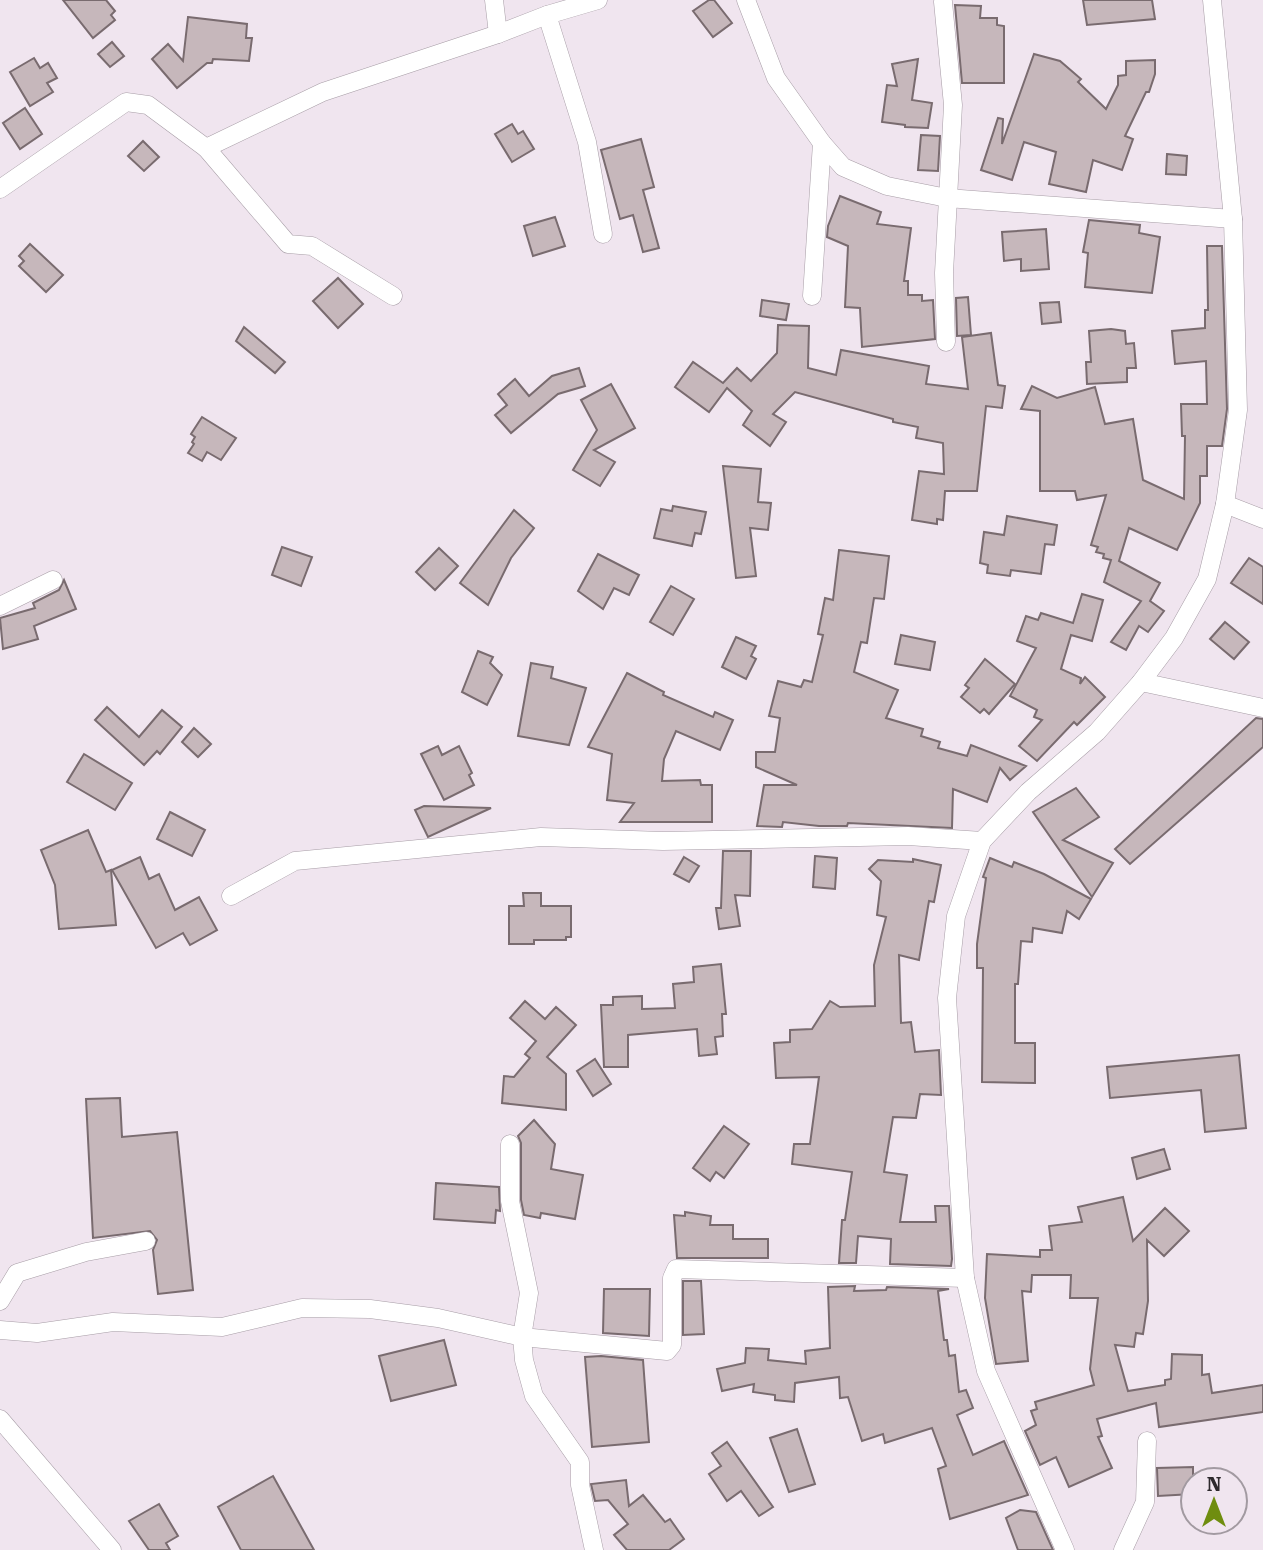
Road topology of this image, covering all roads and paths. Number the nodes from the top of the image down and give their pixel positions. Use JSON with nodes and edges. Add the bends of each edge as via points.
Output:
{"nodes":[{"id":1,"x":494,"y":0,"type":"edge"},
{"id":2,"x":598,"y":0,"type":"edge"},
{"id":3,"x":746,"y":0,"type":"edge"},
{"id":4,"x":1212,"y":0,"type":"edge"},
{"id":5,"x":943,"y":2,"type":"dead end"},
{"id":6,"x":547,"y":15,"type":"junction"},
{"id":7,"x":498,"y":34,"type":"junction"},
{"id":8,"x":821,"y":143,"type":"junction"},
{"id":9,"x":206,"y":148,"type":"junction"},
{"id":10,"x":0,"y":189,"type":"edge"},
{"id":11,"x":947,"y":198,"type":"junction"},
{"id":12,"x":1233,"y":219,"type":"junction"},
{"id":13,"x":603,"y":234,"type":"dead end"},
{"id":14,"x":393,"y":296,"type":"dead end"},
{"id":15,"x":812,"y":296,"type":"dead end"},
{"id":16,"x":946,"y":342,"type":"dead end"},
{"id":17,"x":1225,"y":504,"type":"junction"},
{"id":18,"x":1263,"y":519,"type":"edge"},
{"id":19,"x":53,"y":580,"type":"dead end"},
{"id":20,"x":0,"y":606,"type":"edge"},
{"id":21,"x":1141,"y":682,"type":"junction"},
{"id":22,"x":1263,"y":709,"type":"edge"},
{"id":23,"x":982,"y":841,"type":"junction"},
{"id":24,"x":231,"y":896,"type":"dead end"},
{"id":25,"x":510,"y":1144,"type":"dead end"},
{"id":26,"x":146,"y":1241,"type":"dead end"},
{"id":27,"x":965,"y":1278,"type":"junction"},
{"id":28,"x":0,"y":1301,"type":"edge"},
{"id":29,"x":0,"y":1330,"type":"edge"},
{"id":30,"x":522,"y":1338,"type":"junction"},
{"id":31,"x":0,"y":1419,"type":"edge"},
{"id":32,"x":1147,"y":1441,"type":"dead end"},
{"id":33,"x":112,"y":1550,"type":"edge"},
{"id":34,"x":594,"y":1550,"type":"edge"},
{"id":35,"x":1065,"y":1550,"type":"edge"},
{"id":36,"x":1123,"y":1550,"type":"edge"}],
"edges":[{"from":1,"to":7,"type":"street"},
{"from":2,"to":6,"type":"street"},
{"from":3,"to":8,"type":"street","via":[[776,78]]},
{"from":4,"to":12,"type":"street"},
{"from":5,"to":11,"type":"street","via":[[953,105]]},
{"from":6,"to":7,"type":"street"},
{"from":6,"to":13,"type":"street","via":[[587,142]]},
{"from":7,"to":9,"type":"street","via":[[323,92]]},
{"from":8,"to":11,"type":"street","via":[[843,167],[865,177]]},
{"from":8,"to":15,"type":"street"},
{"from":9,"to":10,"type":"street","via":[[148,105],[126,102]]},
{"from":9,"to":14,"type":"street","via":[[288,244],[312,246]]},
{"from":11,"to":12,"type":"street"},
{"from":11,"to":16,"type":"street"},
{"from":12,"to":17,"type":"street","via":[[1238,410]]},
{"from":17,"to":18,"type":"street"},
{"from":17,"to":21,"type":"street","via":[[1207,579],[1174,638]]},
{"from":19,"to":20,"type":"street"},
{"from":21,"to":22,"type":"street"},
{"from":21,"to":23,"type":"street","via":[[1097,732],[1028,792]]},
{"from":23,"to":24,"type":"street","via":[[908,836],[663,841],[541,837],[295,861]]},
{"from":23,"to":27,"type":"street","via":[[956,916],[947,998]]},
{"from":25,"to":30,"type":"street","via":[[509,1201],[529,1293]]},
{"from":26,"to":28,"type":"street","via":[[86,1252],[17,1273]]},
{"from":27,"to":30,"type":"street","via":[[676,1269],[672,1345],[667,1351]]},
{"from":27,"to":35,"type":"street","via":[[986,1371]]},
{"from":29,"to":30,"type":"street","via":[[37,1333],[113,1322],[222,1327],[302,1308],[370,1309],[438,1318]]},
{"from":30,"to":34,"type":"street","via":[[534,1396],[580,1462],[580,1485]]},
{"from":31,"to":33,"type":"street"},
{"from":32,"to":36,"type":"street","via":[[1145,1502]]}]}
